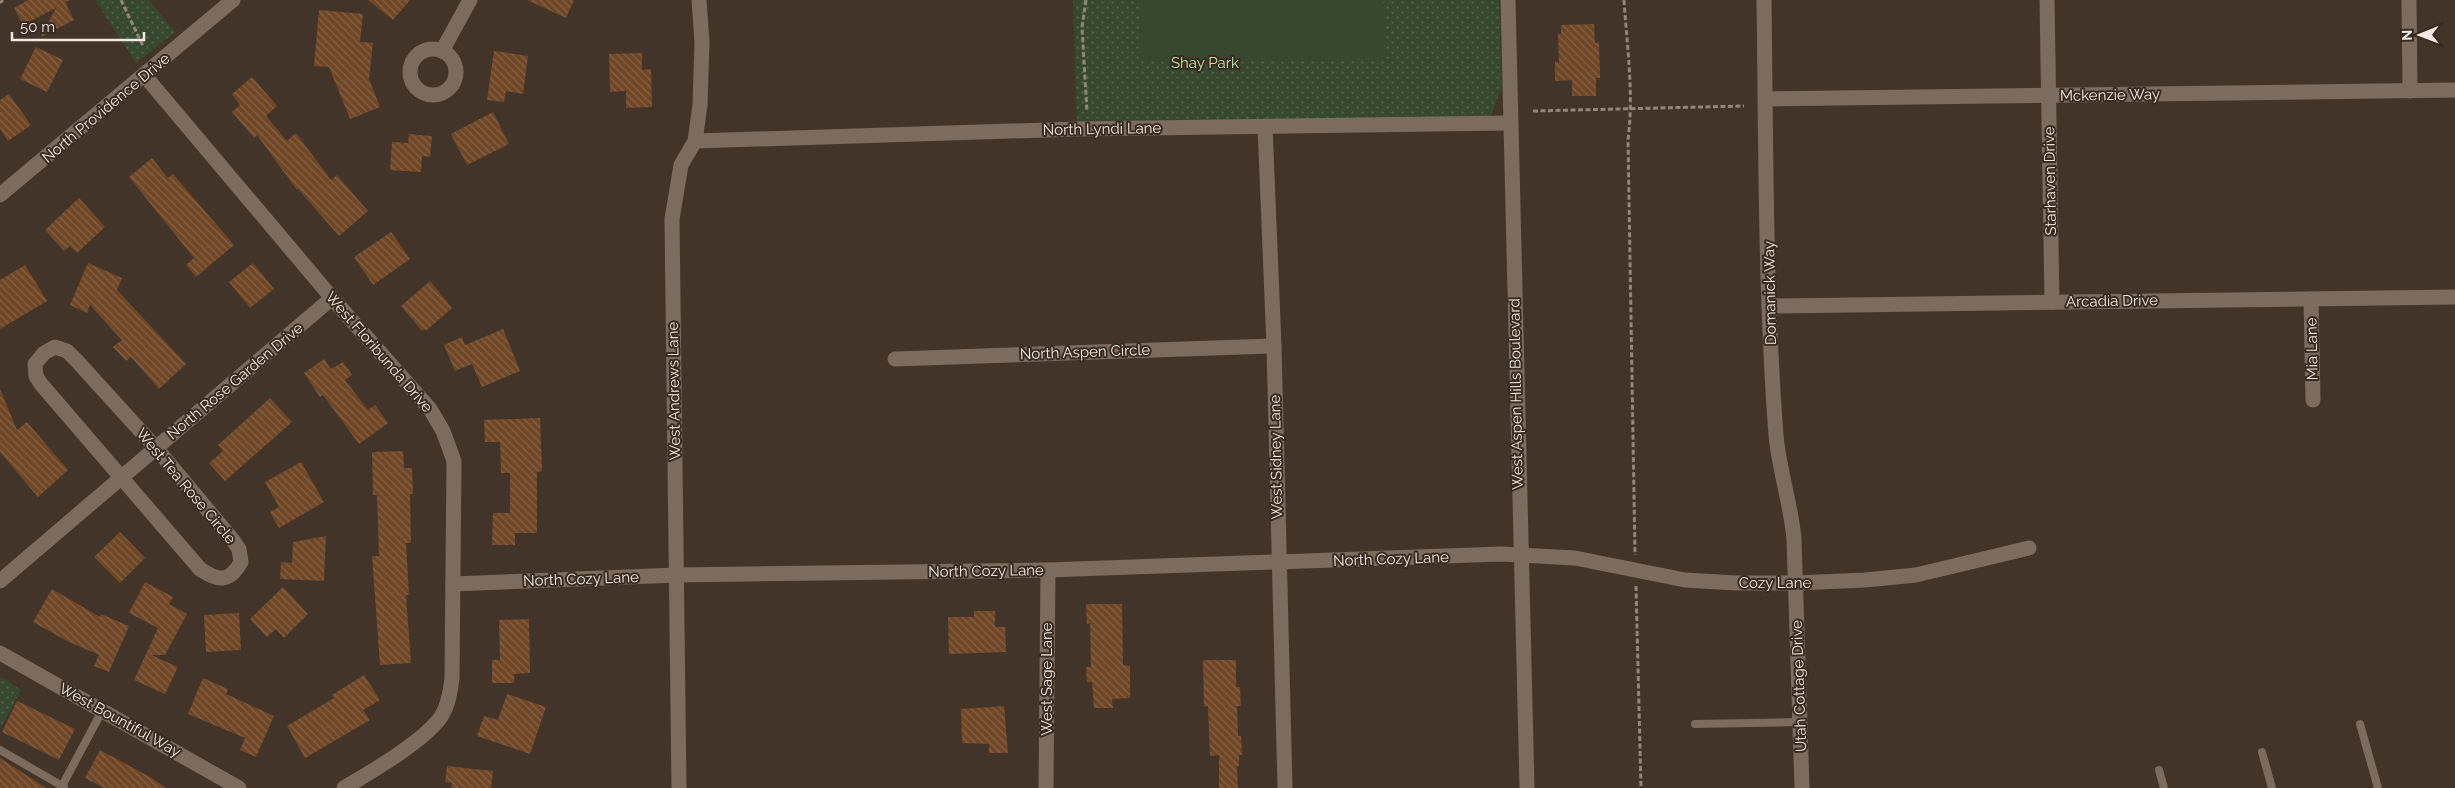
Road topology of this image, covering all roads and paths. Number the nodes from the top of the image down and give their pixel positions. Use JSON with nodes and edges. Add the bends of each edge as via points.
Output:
{"nodes":[{"id":1,"x":3,"y":0,"type":"edge"},
{"id":2,"x":121,"y":0,"type":"edge"},
{"id":3,"x":233,"y":0,"type":"edge"},
{"id":4,"x":470,"y":0,"type":"edge"},
{"id":5,"x":699,"y":0,"type":"edge"},
{"id":6,"x":1086,"y":0,"type":"edge"},
{"id":7,"x":1508,"y":0,"type":"edge"},
{"id":8,"x":1624,"y":0,"type":"edge"},
{"id":9,"x":1764,"y":0,"type":"edge"},
{"id":10,"x":2048,"y":0,"type":"edge"},
{"id":11,"x":2409,"y":0,"type":"edge"},
{"id":12,"x":0,"y":3,"type":"edge"},
{"id":13,"x":143,"y":46,"type":"dead end"},
{"id":14,"x":442,"y":51,"type":"dead end"},
{"id":15,"x":146,"y":76,"type":"junction"},
{"id":16,"x":2455,"y":90,"type":"edge"},
{"id":17,"x":2410,"y":91,"type":"junction"},
{"id":18,"x":2049,"y":96,"type":"junction"},
{"id":19,"x":1766,"y":99,"type":"junction"},
{"id":20,"x":1744,"y":106,"type":"dead end"},
{"id":21,"x":1631,"y":108,"type":"junction"},
{"id":22,"x":1533,"y":111,"type":"dead end"},
{"id":23,"x":1087,"y":112,"type":"dead end"},
{"id":24,"x":1509,"y":122,"type":"junction"},
{"id":25,"x":1265,"y":126,"type":"junction"},
{"id":26,"x":695,"y":141,"type":"junction"},
{"id":27,"x":0,"y":195,"type":"edge"},
{"id":28,"x":2455,"y":297,"type":"edge"},
{"id":29,"x":332,"y":298,"type":"junction"},
{"id":30,"x":2311,"y":299,"type":"junction"},
{"id":31,"x":2052,"y":302,"type":"junction"},
{"id":32,"x":1770,"y":306,"type":"junction"},
{"id":33,"x":1274,"y":346,"type":"junction"},
{"id":34,"x":895,"y":359,"type":"dead end"},
{"id":35,"x":2312,"y":400,"type":"dead end"},
{"id":36,"x":156,"y":448,"type":"junction"},
{"id":37,"x":122,"y":478,"type":"junction"},
{"id":38,"x":2029,"y":548,"type":"dead end"},
{"id":39,"x":1520,"y":554,"type":"junction"},
{"id":40,"x":1278,"y":564,"type":"junction"},
{"id":41,"x":1048,"y":570,"type":"junction"},
{"id":42,"x":1636,"y":570,"type":"junction"},
{"id":43,"x":677,"y":575,"type":"junction"},
{"id":44,"x":0,"y":581,"type":"edge"},
{"id":45,"x":1796,"y":583,"type":"junction"},
{"id":46,"x":452,"y":584,"type":"junction"},
{"id":47,"x":0,"y":653,"type":"edge"},
{"id":48,"x":102,"y":710,"type":"junction"},
{"id":49,"x":1801,"y":722,"type":"junction"},
{"id":50,"x":1695,"y":724,"type":"dead end"},
{"id":51,"x":2360,"y":724,"type":"dead end"},
{"id":52,"x":0,"y":750,"type":"edge"},
{"id":53,"x":2262,"y":752,"type":"dead end"},
{"id":54,"x":2159,"y":770,"type":"dead end"},
{"id":55,"x":64,"y":787,"type":"edge"},
{"id":56,"x":239,"y":788,"type":"edge"},
{"id":57,"x":344,"y":788,"type":"edge"},
{"id":58,"x":679,"y":788,"type":"edge"},
{"id":59,"x":1046,"y":788,"type":"edge"},
{"id":60,"x":1285,"y":788,"type":"edge"},
{"id":61,"x":1527,"y":788,"type":"edge"},
{"id":62,"x":1641,"y":788,"type":"edge"},
{"id":63,"x":1802,"y":788,"type":"edge"},
{"id":64,"x":2164,"y":788,"type":"edge"},
{"id":65,"x":2272,"y":788,"type":"edge"},
{"id":66,"x":2378,"y":788,"type":"edge"}],
"edges":[{"from":1,"to":12,"type":"path"},
{"from":2,"to":13,"type":"path"},
{"from":3,"to":15,"type":"street","name":"North Providence Drive"},
{"from":4,"to":14,"type":"street"},
{"from":5,"to":26,"type":"street","name":"West Andrews Lane","via":[[702,42]]},
{"from":6,"to":23,"type":"path","via":[[1082,27]]},
{"from":7,"to":24,"type":"street","name":"West Aspen Hills Boulevard"},
{"from":8,"to":21,"type":"path"},
{"from":9,"to":19,"type":"street","name":"Domanick Way"},
{"from":10,"to":18,"type":"street","name":"Starhaven Drive"},
{"from":11,"to":17,"type":"street"},
{"from":15,"to":27,"type":"street","name":"North Providence Drive"},
{"from":15,"to":29,"type":"street","name":"West Floribunda Drive"},
{"from":16,"to":17,"type":"street","name":"Mckenzie Way"},
{"from":17,"to":18,"type":"street","name":"Mckenzie Way"},
{"from":18,"to":19,"type":"street","name":"Mckenzie Way"},
{"from":18,"to":31,"type":"street","name":"Starhaven Drive"},
{"from":19,"to":32,"type":"street","name":"Domanick Way"},
{"from":20,"to":21,"type":"path"},
{"from":21,"to":22,"type":"path"},
{"from":21,"to":42,"type":"path","via":[[1628,140]]},
{"from":24,"to":25,"type":"street","name":"North Lyndi Lane"},
{"from":24,"to":39,"type":"street","name":"West Aspen Hills Boulevard"},
{"from":25,"to":26,"type":"street","name":"North Lyndi Lane","via":[[1077,128]]},
{"from":25,"to":33,"type":"street","name":"West Sidney Lane"},
{"from":26,"to":43,"type":"street","name":"West Andrews Lane","via":[[681,165],[672,219]]},
{"from":28,"to":30,"type":"street","name":"Arcadia Drive"},
{"from":29,"to":36,"type":"street","name":"North Rose Garden Drive"},
{"from":29,"to":46,"type":"street","name":"West Floribunda Drive","via":[[430,409],[443,431],[454,461]]},
{"from":30,"to":31,"type":"street","name":"Arcadia Drive"},
{"from":30,"to":35,"type":"street","name":"Mia Lane"},
{"from":31,"to":32,"type":"street","name":"Arcadia Drive"},
{"from":32,"to":45,"type":"street","name":"Domanick Way","via":[[1776,433],[1791,508]]},
{"from":33,"to":34,"type":"street","name":"North Aspen Circle"},
{"from":33,"to":40,"type":"street","name":"West Sidney Lane"},
{"from":36,"to":37,"type":"street","name":"North Rose Garden Drive"},
{"from":36,"to":37,"type":"street","name":"West Tea Rose Circle","via":[[239,549],[241,562],[234,574],[225,578],[212,577],[200,569]]},
{"from":36,"to":37,"type":"street","name":"West Tea Rose Circle","via":[[67,350],[54,347],[44,353],[35,364],[36,376]]},
{"from":37,"to":44,"type":"street","name":"North Rose Garden Drive"},
{"from":38,"to":45,"type":"street","name":"Cozy Lane","via":[[1916,575]]},
{"from":39,"to":40,"type":"street","name":"North Cozy Lane"},
{"from":39,"to":42,"type":"street","name":"Cozy Lane","via":[[1576,558]]},
{"from":39,"to":61,"type":"street","name":"West Aspen Hills Boulevard"},
{"from":40,"to":41,"type":"street","name":"North Cozy Lane"},
{"from":40,"to":60,"type":"street","name":"West Sidney Lane"},
{"from":41,"to":43,"type":"street","name":"North Cozy Lane"},
{"from":41,"to":59,"type":"street","name":"West Sage Lane"},
{"from":42,"to":45,"type":"street","name":"Cozy Lane","via":[[1710,582]]},
{"from":42,"to":62,"type":"path"},
{"from":43,"to":46,"type":"street","name":"North Cozy Lane"},
{"from":43,"to":58,"type":"street","name":"West Andrews Lane"},
{"from":45,"to":49,"type":"street","name":"Utah Cottage Drive"},
{"from":46,"to":57,"type":"street","name":"West Floribunda Drive","via":[[451,686],[442,716],[435,726],[390,760]]},
{"from":47,"to":48,"type":"street","name":"West Bountiful Way"},
{"from":48,"to":55,"type":"lane"},
{"from":48,"to":56,"type":"street","name":"West Bountiful Way"},
{"from":49,"to":50,"type":"lane"},
{"from":49,"to":63,"type":"street","name":"Utah Cottage Drive"},
{"from":51,"to":66,"type":"lane"},
{"from":52,"to":55,"type":"lane"},
{"from":53,"to":65,"type":"lane"},
{"from":54,"to":64,"type":"lane"}]}
